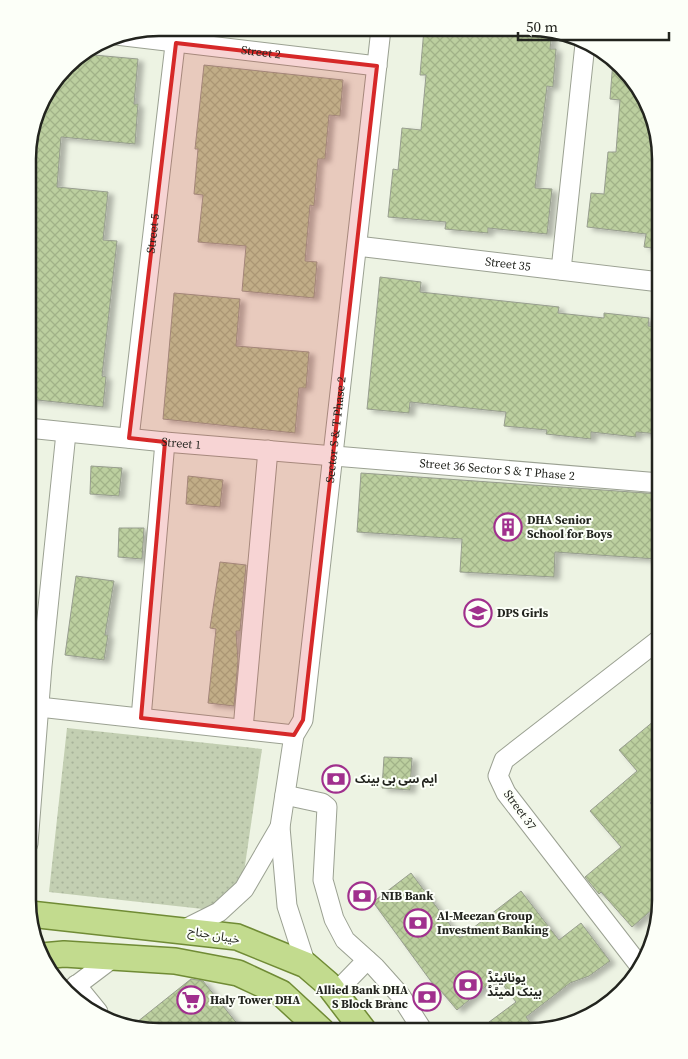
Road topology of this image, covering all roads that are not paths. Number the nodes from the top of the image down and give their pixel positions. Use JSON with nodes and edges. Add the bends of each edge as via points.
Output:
{"nodes":[{"id":1,"x":380,"y":36,"type":"edge"},
{"id":2,"x":176,"y":37,"type":"edge"},
{"id":3,"x":188,"y":37,"type":"edge"},
{"id":4,"x":584,"y":50,"type":"edge"},
{"id":5,"x":377,"y":66,"type":"junction"},
{"id":6,"x":358,"y":246,"type":"junction"},
{"id":7,"x":560,"y":270,"type":"junction"},
{"id":8,"x":652,"y":281,"type":"edge"},
{"id":9,"x":36,"y":429,"type":"edge"},
{"id":10,"x":66,"y":433,"type":"junction"},
{"id":11,"x":129,"y":438,"type":"junction"},
{"id":12,"x":165,"y":442,"type":"junction"},
{"id":13,"x":268,"y":450,"type":"junction"},
{"id":14,"x":334,"y":456,"type":"junction"},
{"id":15,"x":652,"y":481,"type":"edge"},
{"id":16,"x":651,"y":647,"type":"edge"},
{"id":17,"x":36,"y":658,"type":"edge"},
{"id":18,"x":36,"y":676,"type":"edge"},
{"id":19,"x":39,"y":708,"type":"junction"},
{"id":20,"x":141,"y":718,"type":"junction"},
{"id":21,"x":36,"y":728,"type":"edge"},
{"id":22,"x":243,"y":728,"type":"junction"},
{"id":23,"x":294,"y":735,"type":"junction"},
{"id":24,"x":285,"y":795,"type":"junction"},
{"id":25,"x":280,"y":827,"type":"junction"},
{"id":26,"x":38,"y":915,"type":"edge"},
{"id":27,"x":183,"y":930,"type":"junction"},
{"id":28,"x":51,"y":956,"type":"edge"},
{"id":29,"x":114,"y":957,"type":"junction"},
{"id":30,"x":367,"y":960,"type":"junction"},
{"id":31,"x":635,"y":960,"type":"edge"},
{"id":32,"x":306,"y":965,"type":"junction"},
{"id":33,"x":72,"y":988,"type":"edge"},
{"id":34,"x":335,"y":993,"type":"junction"},
{"id":35,"x":313,"y":1023,"type":"edge"},
{"id":36,"x":358,"y":1023,"type":"edge"},
{"id":37,"x":418,"y":1023,"type":"edge"}],
"edges":[{"from":1,"to":5,"type":"street","name":"Sector S & T Phase 2"},
{"from":2,"to":11,"type":"street","name":"Street 5"},
{"from":3,"to":5,"type":"street","name":"Street 2"},
{"from":4,"to":7,"type":"street"},
{"from":5,"to":6,"type":"street","name":"Sector S & T Phase 2"},
{"from":6,"to":7,"type":"street","name":"Street 35"},
{"from":6,"to":14,"type":"street","name":"Sector S & T Phase 2"},
{"from":7,"to":8,"type":"street","name":"Street 35"},
{"from":9,"to":10,"type":"street","name":"Street 1"},
{"from":10,"to":11,"type":"street","name":"Street 1"},
{"from":10,"to":17,"type":"street"},
{"from":11,"to":12,"type":"street","name":"Street 1"},
{"from":12,"to":13,"type":"street","name":"Street 1"},
{"from":12,"to":20,"type":"street"},
{"from":13,"to":14,"type":"street","name":"Street 1"},
{"from":13,"to":22,"type":"street"},
{"from":14,"to":15,"type":"street","name":"Street 36 Sector S & T Phase 2"},
{"from":14,"to":23,"type":"street","name":"Sector S & T Phase 2","via":[[303,720]]},
{"from":16,"to":31,"type":"street","name":"Street 37","via":[[504,760],[498,776],[506,793]]},
{"from":18,"to":19,"type":"street"},
{"from":19,"to":20,"type":"street"},
{"from":19,"to":21,"type":"street"},
{"from":20,"to":22,"type":"street"},
{"from":22,"to":23,"type":"street"},
{"from":23,"to":24,"type":"street","name":"Sector S & T Phase 2"},
{"from":24,"to":25,"type":"street","name":"Sector S & T Phase 2"},
{"from":24,"to":30,"type":"street","via":[[327,807],[323,880],[334,919],[345,940]]},
{"from":25,"to":27,"type":"street","name":"Sector S & T Phase 2","via":[[244,889],[219,912]]},
{"from":25,"to":32,"type":"street","name":"Sector S & T Phase 2","via":[[287,906]]},
{"from":26,"to":27,"type":"main road","name":"خیبان جناح"},
{"from":27,"to":32,"type":"main road","name":"خیبان جناح","via":[[237,937]]},
{"from":28,"to":29,"type":"main road"},
{"from":29,"to":33,"type":"street"},
{"from":29,"to":35,"type":"main road","via":[[175,961],[238,973],[281,993]]},
{"from":30,"to":34,"type":"street"},
{"from":30,"to":37,"type":"street","via":[[400,995]]},
{"from":32,"to":34,"type":"main road","name":"خیبان جناح"},
{"from":34,"to":36,"type":"main road","name":"خیبان جناح"}]}
